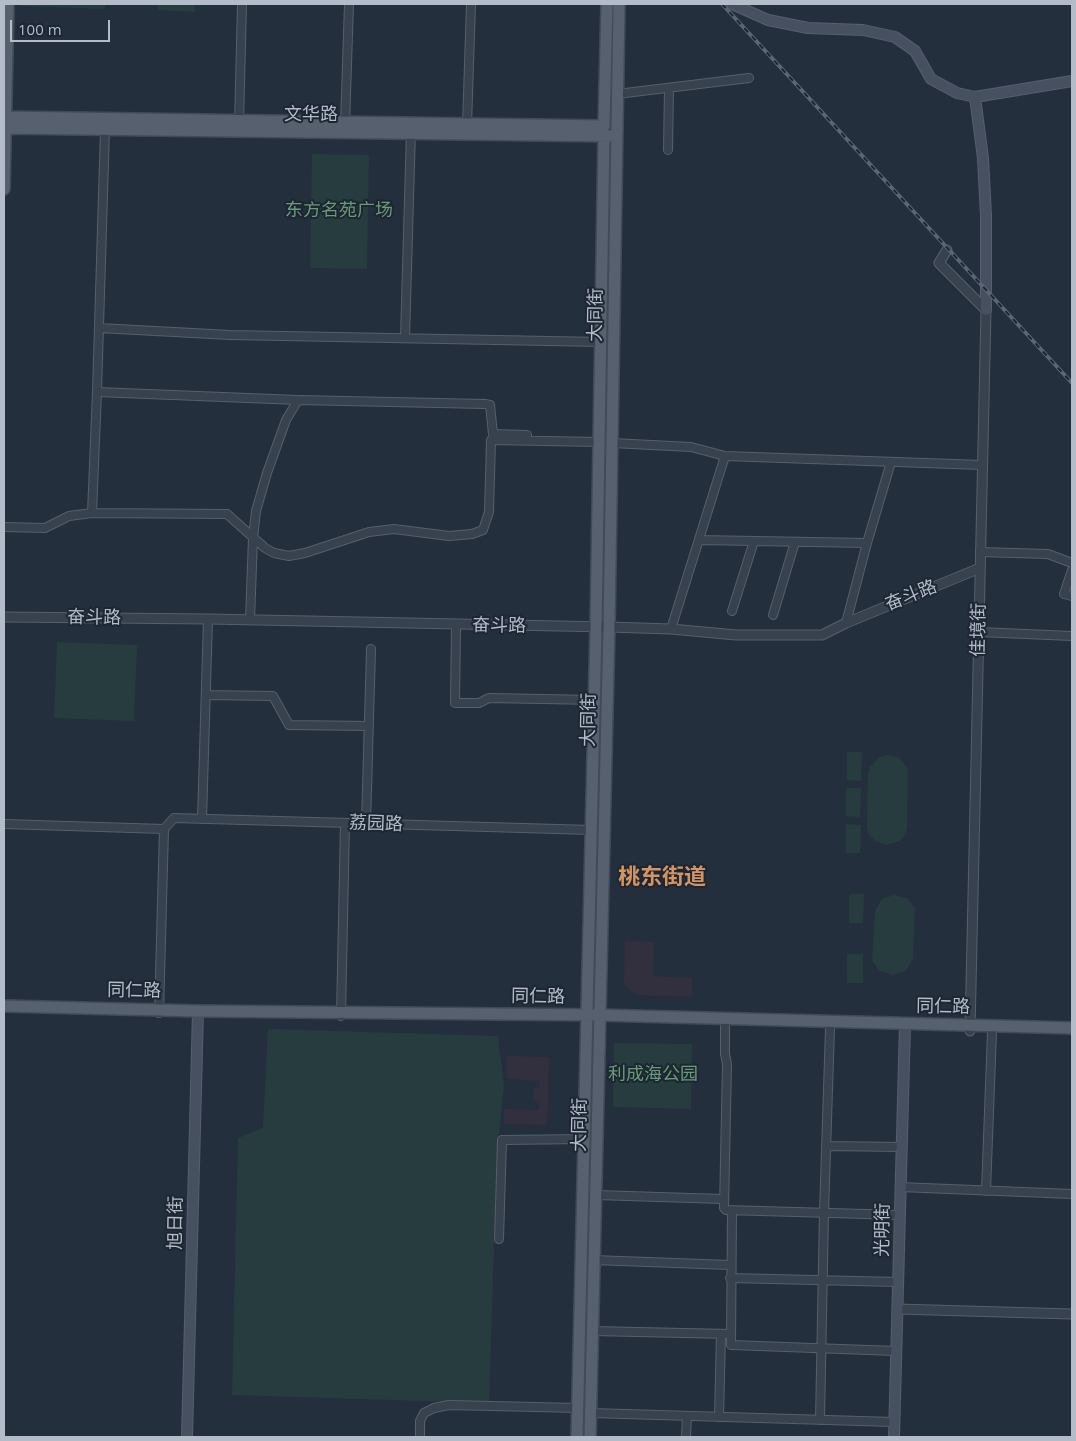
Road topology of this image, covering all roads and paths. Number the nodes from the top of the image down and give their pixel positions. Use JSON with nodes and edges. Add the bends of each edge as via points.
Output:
{"nodes":[{"id":1,"x":8,"y":4,"type":"edge"},
{"id":2,"x":242,"y":4,"type":"edge"},
{"id":3,"x":349,"y":4,"type":"edge"},
{"id":4,"x":471,"y":4,"type":"edge"},
{"id":5,"x":607,"y":4,"type":"edge"},
{"id":6,"x":619,"y":4,"type":"edge"},
{"id":7,"x":732,"y":4,"type":"edge"},
{"id":8,"x":749,"y":78,"type":"dead end"},
{"id":9,"x":1072,"y":81,"type":"edge"},
{"id":10,"x":669,"y":88,"type":"junction"},
{"id":11,"x":617,"y":94,"type":"junction"},
{"id":12,"x":974,"y":97,"type":"junction"},
{"id":13,"x":5,"y":123,"type":"edge"},
{"id":14,"x":467,"y":125,"type":"junction"},
{"id":15,"x":239,"y":126,"type":"junction"},
{"id":16,"x":345,"y":127,"type":"junction"},
{"id":17,"x":411,"y":128,"type":"junction"},
{"id":18,"x":104,"y":129,"type":"junction"},
{"id":19,"x":604,"y":131,"type":"junction"},
{"id":20,"x":617,"y":131,"type":"junction"},
{"id":21,"x":668,"y":150,"type":"dead end"},
{"id":22,"x":4,"y":189,"type":"edge"},
{"id":23,"x":948,"y":250,"type":"dead end"},
{"id":24,"x":986,"y":310,"type":"junction"},
{"id":25,"x":99,"y":328,"type":"junction"},
{"id":26,"x":405,"y":338,"type":"junction"},
{"id":27,"x":602,"y":342,"type":"junction"},
{"id":28,"x":96,"y":392,"type":"junction"},
{"id":29,"x":298,"y":400,"type":"junction"},
{"id":30,"x":599,"y":439,"type":"junction"},
{"id":31,"x":612,"y":443,"type":"junction"},
{"id":32,"x":725,"y":456,"type":"junction"},
{"id":33,"x":891,"y":462,"type":"junction"},
{"id":34,"x":982,"y":465,"type":"junction"},
{"id":35,"x":92,"y":513,"type":"junction"},
{"id":36,"x":4,"y":527,"type":"edge"},
{"id":37,"x":253,"y":538,"type":"junction"},
{"id":38,"x":698,"y":540,"type":"junction"},
{"id":39,"x":754,"y":541,"type":"junction"},
{"id":40,"x":795,"y":542,"type":"junction"},
{"id":41,"x":867,"y":543,"type":"junction"},
{"id":42,"x":980,"y":552,"type":"junction"},
{"id":43,"x":1072,"y":563,"type":"edge"},
{"id":44,"x":980,"y":568,"type":"junction"},
{"id":45,"x":1072,"y":570,"type":"edge"},
{"id":46,"x":1072,"y":596,"type":"edge"},
{"id":47,"x":732,"y":611,"type":"dead end"},
{"id":48,"x":773,"y":616,"type":"dead end"},
{"id":49,"x":4,"y":617,"type":"edge"},
{"id":50,"x":208,"y":619,"type":"junction"},
{"id":51,"x":250,"y":620,"type":"junction"},
{"id":52,"x":846,"y":623,"type":"junction"},
{"id":53,"x":456,"y":625,"type":"junction"},
{"id":54,"x":608,"y":627,"type":"junction"},
{"id":55,"x":596,"y":628,"type":"junction"},
{"id":56,"x":671,"y":629,"type":"junction"},
{"id":57,"x":979,"y":632,"type":"junction"},
{"id":58,"x":1072,"y":636,"type":"edge"},
{"id":59,"x":371,"y":649,"type":"dead end"},
{"id":60,"x":206,"y":695,"type":"junction"},
{"id":61,"x":595,"y":700,"type":"junction"},
{"id":62,"x":369,"y":726,"type":"junction"},
{"id":63,"x":202,"y":819,"type":"junction"},
{"id":64,"x":345,"y":823,"type":"junction"},
{"id":65,"x":4,"y":824,"type":"edge"},
{"id":66,"x":366,"y":824,"type":"junction"},
{"id":67,"x":164,"y":829,"type":"junction"},
{"id":68,"x":592,"y":830,"type":"junction"},
{"id":69,"x":4,"y":1006,"type":"edge"},
{"id":70,"x":4,"y":1011,"type":"edge"},
{"id":71,"x":159,"y":1011,"type":"junction"},
{"id":72,"x":198,"y":1012,"type":"junction"},
{"id":73,"x":341,"y":1015,"type":"junction"},
{"id":74,"x":593,"y":1019,"type":"junction"},
{"id":75,"x":725,"y":1026,"type":"junction"},
{"id":76,"x":905,"y":1027,"type":"junction"},
{"id":77,"x":830,"y":1028,"type":"junction"},
{"id":78,"x":970,"y":1028,"type":"junction"},
{"id":79,"x":1072,"y":1028,"type":"edge"},
{"id":80,"x":992,"y":1032,"type":"junction"},
{"id":81,"x":1072,"y":1033,"type":"edge"},
{"id":82,"x":585,"y":1139,"type":"junction"},
{"id":83,"x":826,"y":1146,"type":"junction"},
{"id":84,"x":902,"y":1147,"type":"junction"},
{"id":85,"x":900,"y":1187,"type":"junction"},
{"id":86,"x":986,"y":1191,"type":"junction"},
{"id":87,"x":1072,"y":1194,"type":"edge"},
{"id":88,"x":596,"y":1195,"type":"junction"},
{"id":89,"x":723,"y":1199,"type":"junction"},
{"id":90,"x":732,"y":1210,"type":"junction"},
{"id":91,"x":824,"y":1214,"type":"junction"},
{"id":92,"x":900,"y":1216,"type":"junction"},
{"id":93,"x":499,"y":1239,"type":"dead end"},
{"id":94,"x":593,"y":1260,"type":"junction"},
{"id":95,"x":730,"y":1265,"type":"junction"},
{"id":96,"x":730,"y":1278,"type":"junction"},
{"id":97,"x":823,"y":1281,"type":"junction"},
{"id":98,"x":898,"y":1282,"type":"junction"},
{"id":99,"x":897,"y":1310,"type":"junction"},
{"id":100,"x":1072,"y":1314,"type":"edge"},
{"id":101,"x":592,"y":1331,"type":"junction"},
{"id":102,"x":721,"y":1334,"type":"junction"},
{"id":103,"x":730,"y":1334,"type":"junction"},
{"id":104,"x":822,"y":1349,"type":"junction"},
{"id":105,"x":896,"y":1350,"type":"junction"},
{"id":106,"x":578,"y":1408,"type":"junction"},
{"id":107,"x":591,"y":1413,"type":"junction"},
{"id":108,"x":686,"y":1416,"type":"junction"},
{"id":109,"x":719,"y":1417,"type":"junction"},
{"id":110,"x":820,"y":1420,"type":"junction"},
{"id":111,"x":894,"y":1422,"type":"junction"},
{"id":112,"x":187,"y":1437,"type":"edge"},
{"id":113,"x":420,"y":1437,"type":"edge"},
{"id":114,"x":577,"y":1437,"type":"edge"},
{"id":115,"x":590,"y":1437,"type":"edge"},
{"id":116,"x":686,"y":1437,"type":"edge"},
{"id":117,"x":894,"y":1437,"type":"edge"}],
"edges":[{"from":1,"to":13,"type":"main road"},
{"from":2,"to":15,"type":"street"},
{"from":3,"to":16,"type":"street"},
{"from":4,"to":14,"type":"street"},
{"from":5,"to":19,"type":"main road","name":"大同街"},
{"from":6,"to":11,"type":"main road","name":"大同街"},
{"from":7,"to":12,"type":"main road","via":[[768,20],[808,28],[863,30],[896,36],[915,51],[931,78],[957,93]]},
{"from":8,"to":10,"type":"street"},
{"from":9,"to":12,"type":"main road"},
{"from":10,"to":11,"type":"street"},
{"from":10,"to":21,"type":"street"},
{"from":11,"to":20,"type":"main road","name":"大同街"},
{"from":12,"to":24,"type":"main road","via":[[983,158]]},
{"from":13,"to":15,"type":"main road","name":"文华路"},
{"from":13,"to":18,"type":"main road","name":"文华路"},
{"from":13,"to":22,"type":"main road"},
{"from":14,"to":17,"type":"main road","name":"文华路"},
{"from":14,"to":19,"type":"main road","name":"文华路"},
{"from":15,"to":16,"type":"main road","name":"文华路"},
{"from":15,"to":18,"type":"main road","name":"文华路"},
{"from":16,"to":17,"type":"main road","name":"文华路"},
{"from":17,"to":19,"type":"main road","name":"文华路"},
{"from":17,"to":26,"type":"street"},
{"from":18,"to":25,"type":"street"},
{"from":19,"to":20,"type":"main road","name":"文华路"},
{"from":19,"to":27,"type":"main road","name":"大同街"},
{"from":20,"to":31,"type":"main road","name":"大同街"},
{"from":23,"to":24,"type":"street","via":[[939,263]]},
{"from":24,"to":34,"type":"street","name":"佳境街"},
{"from":25,"to":26,"type":"street"},
{"from":25,"to":28,"type":"street"},
{"from":26,"to":27,"type":"street"},
{"from":27,"to":30,"type":"main road","name":"大同街"},
{"from":28,"to":29,"type":"street"},
{"from":28,"to":35,"type":"street"},
{"from":29,"to":30,"type":"street","via":[[484,404],[490,405],[493,434]]},
{"from":29,"to":37,"type":"street","via":[[286,420],[267,473],[256,511]]},
{"from":30,"to":37,"type":"street","via":[[491,440],[489,512],[483,530],[472,534],[449,536],[394,529],[369,532],[289,556],[274,553]]},
{"from":30,"to":55,"type":"main road","name":"大同街"},
{"from":31,"to":32,"type":"street","via":[[691,447]]},
{"from":31,"to":54,"type":"main road","name":"大同街"},
{"from":32,"to":33,"type":"street"},
{"from":32,"to":38,"type":"street"},
{"from":33,"to":34,"type":"street"},
{"from":33,"to":41,"type":"street"},
{"from":34,"to":42,"type":"street","name":"佳境街"},
{"from":35,"to":36,"type":"street","via":[[69,516],[45,528]]},
{"from":35,"to":37,"type":"street","via":[[227,514]]},
{"from":37,"to":51,"type":"street"},
{"from":38,"to":39,"type":"street"},
{"from":38,"to":56,"type":"street"},
{"from":39,"to":40,"type":"street"},
{"from":39,"to":47,"type":"street"},
{"from":40,"to":41,"type":"street"},
{"from":40,"to":48,"type":"street"},
{"from":41,"to":52,"type":"street"},
{"from":42,"to":43,"type":"street","via":[[1048,554]]},
{"from":42,"to":44,"type":"street","name":"佳境街"},
{"from":44,"to":52,"type":"street","name":"奋斗路"},
{"from":44,"to":57,"type":"street","name":"佳境街"},
{"from":45,"to":46,"type":"street","via":[[1064,594]]},
{"from":49,"to":50,"type":"street","name":"奋斗路"},
{"from":50,"to":51,"type":"street","name":"奋斗路"},
{"from":50,"to":60,"type":"street"},
{"from":51,"to":53,"type":"street","name":"奋斗路"},
{"from":52,"to":56,"type":"street","name":"奋斗路","via":[[822,635],[736,635]]},
{"from":53,"to":55,"type":"street","name":"奋斗路"},
{"from":53,"to":61,"type":"street","via":[[455,703],[479,703],[489,698]]},
{"from":54,"to":55,"type":"street","name":"奋斗路"},
{"from":54,"to":56,"type":"street","name":"奋斗路"},
{"from":54,"to":74,"type":"main road","name":"大同街"},
{"from":55,"to":61,"type":"main road","name":"大同街"},
{"from":57,"to":58,"type":"street"},
{"from":57,"to":78,"type":"street","name":"佳境街"},
{"from":59,"to":62,"type":"street"},
{"from":60,"to":62,"type":"street","via":[[273,696],[289,725]]},
{"from":60,"to":63,"type":"street"},
{"from":61,"to":68,"type":"main road","name":"大同街"},
{"from":62,"to":66,"type":"street"},
{"from":63,"to":64,"type":"street","name":"荔园路"},
{"from":63,"to":67,"type":"street","name":"荔园路","via":[[174,818]]},
{"from":64,"to":66,"type":"street","name":"荔园路"},
{"from":64,"to":73,"type":"street"},
{"from":65,"to":67,"type":"street"},
{"from":66,"to":68,"type":"street","name":"荔园路"},
{"from":67,"to":71,"type":"street"},
{"from":68,"to":74,"type":"main road","name":"大同街"},
{"from":69,"to":71,"type":"main road","name":"同仁路"},
{"from":70,"to":71,"type":"main road","name":"同仁路"},
{"from":71,"to":72,"type":"main road","name":"同仁路"},
{"from":72,"to":73,"type":"main road","name":"同仁路"},
{"from":72,"to":112,"type":"main road","name":"旭日街"},
{"from":73,"to":74,"type":"main road","name":"同仁路"},
{"from":74,"to":75,"type":"main road","name":"同仁路"},
{"from":74,"to":76,"type":"main road","name":"同仁路"},
{"from":74,"to":82,"type":"main road","name":"大同街"},
{"from":74,"to":88,"type":"main road","name":"大同街"},
{"from":75,"to":77,"type":"main road","name":"同仁路"},
{"from":75,"to":89,"type":"street"},
{"from":76,"to":77,"type":"main road","name":"同仁路"},
{"from":76,"to":78,"type":"main road","name":"同仁路"},
{"from":76,"to":84,"type":"main road","name":"光明街"},
{"from":77,"to":83,"type":"street"},
{"from":78,"to":79,"type":"main road","name":"同仁路"},
{"from":78,"to":80,"type":"main road","name":"同仁路"},
{"from":80,"to":81,"type":"main road","name":"同仁路"},
{"from":80,"to":86,"type":"street"},
{"from":82,"to":93,"type":"street","via":[[502,1140]]},
{"from":82,"to":106,"type":"main road","name":"大同街"},
{"from":83,"to":84,"type":"street"},
{"from":83,"to":91,"type":"street"},
{"from":84,"to":85,"type":"main road","name":"光明街"},
{"from":85,"to":86,"type":"street"},
{"from":85,"to":92,"type":"main road","name":"光明街"},
{"from":86,"to":87,"type":"street"},
{"from":88,"to":89,"type":"street"},
{"from":88,"to":94,"type":"main road","name":"大同街"},
{"from":89,"to":90,"type":"street","via":[[724,1208]]},
{"from":90,"to":91,"type":"street"},
{"from":90,"to":95,"type":"street"},
{"from":91,"to":92,"type":"street"},
{"from":91,"to":97,"type":"street"},
{"from":92,"to":98,"type":"main road","name":"光明街"},
{"from":94,"to":95,"type":"street"},
{"from":94,"to":101,"type":"main road","name":"大同街"},
{"from":95,"to":96,"type":"street"},
{"from":96,"to":97,"type":"street"},
{"from":96,"to":103,"type":"street"},
{"from":97,"to":98,"type":"street"},
{"from":97,"to":104,"type":"street"},
{"from":98,"to":99,"type":"main road","name":"光明街"},
{"from":99,"to":100,"type":"street"},
{"from":99,"to":105,"type":"main road","name":"光明街"},
{"from":101,"to":102,"type":"street"},
{"from":101,"to":107,"type":"main road","name":"大同街"},
{"from":102,"to":103,"type":"street"},
{"from":102,"to":109,"type":"street"},
{"from":103,"to":104,"type":"street","via":[[731,1345]]},
{"from":104,"to":105,"type":"street"},
{"from":104,"to":110,"type":"street"},
{"from":105,"to":111,"type":"main road","name":"光明街"},
{"from":106,"to":113,"type":"street","via":[[450,1405],[424,1413],[420,1421]]},
{"from":106,"to":114,"type":"main road","name":"大同街"},
{"from":107,"to":108,"type":"street"},
{"from":107,"to":115,"type":"main road","name":"大同街"},
{"from":108,"to":109,"type":"street"},
{"from":108,"to":116,"type":"street"},
{"from":109,"to":110,"type":"street"},
{"from":110,"to":111,"type":"street"},
{"from":111,"to":117,"type":"main road","name":"光明街"}]}
